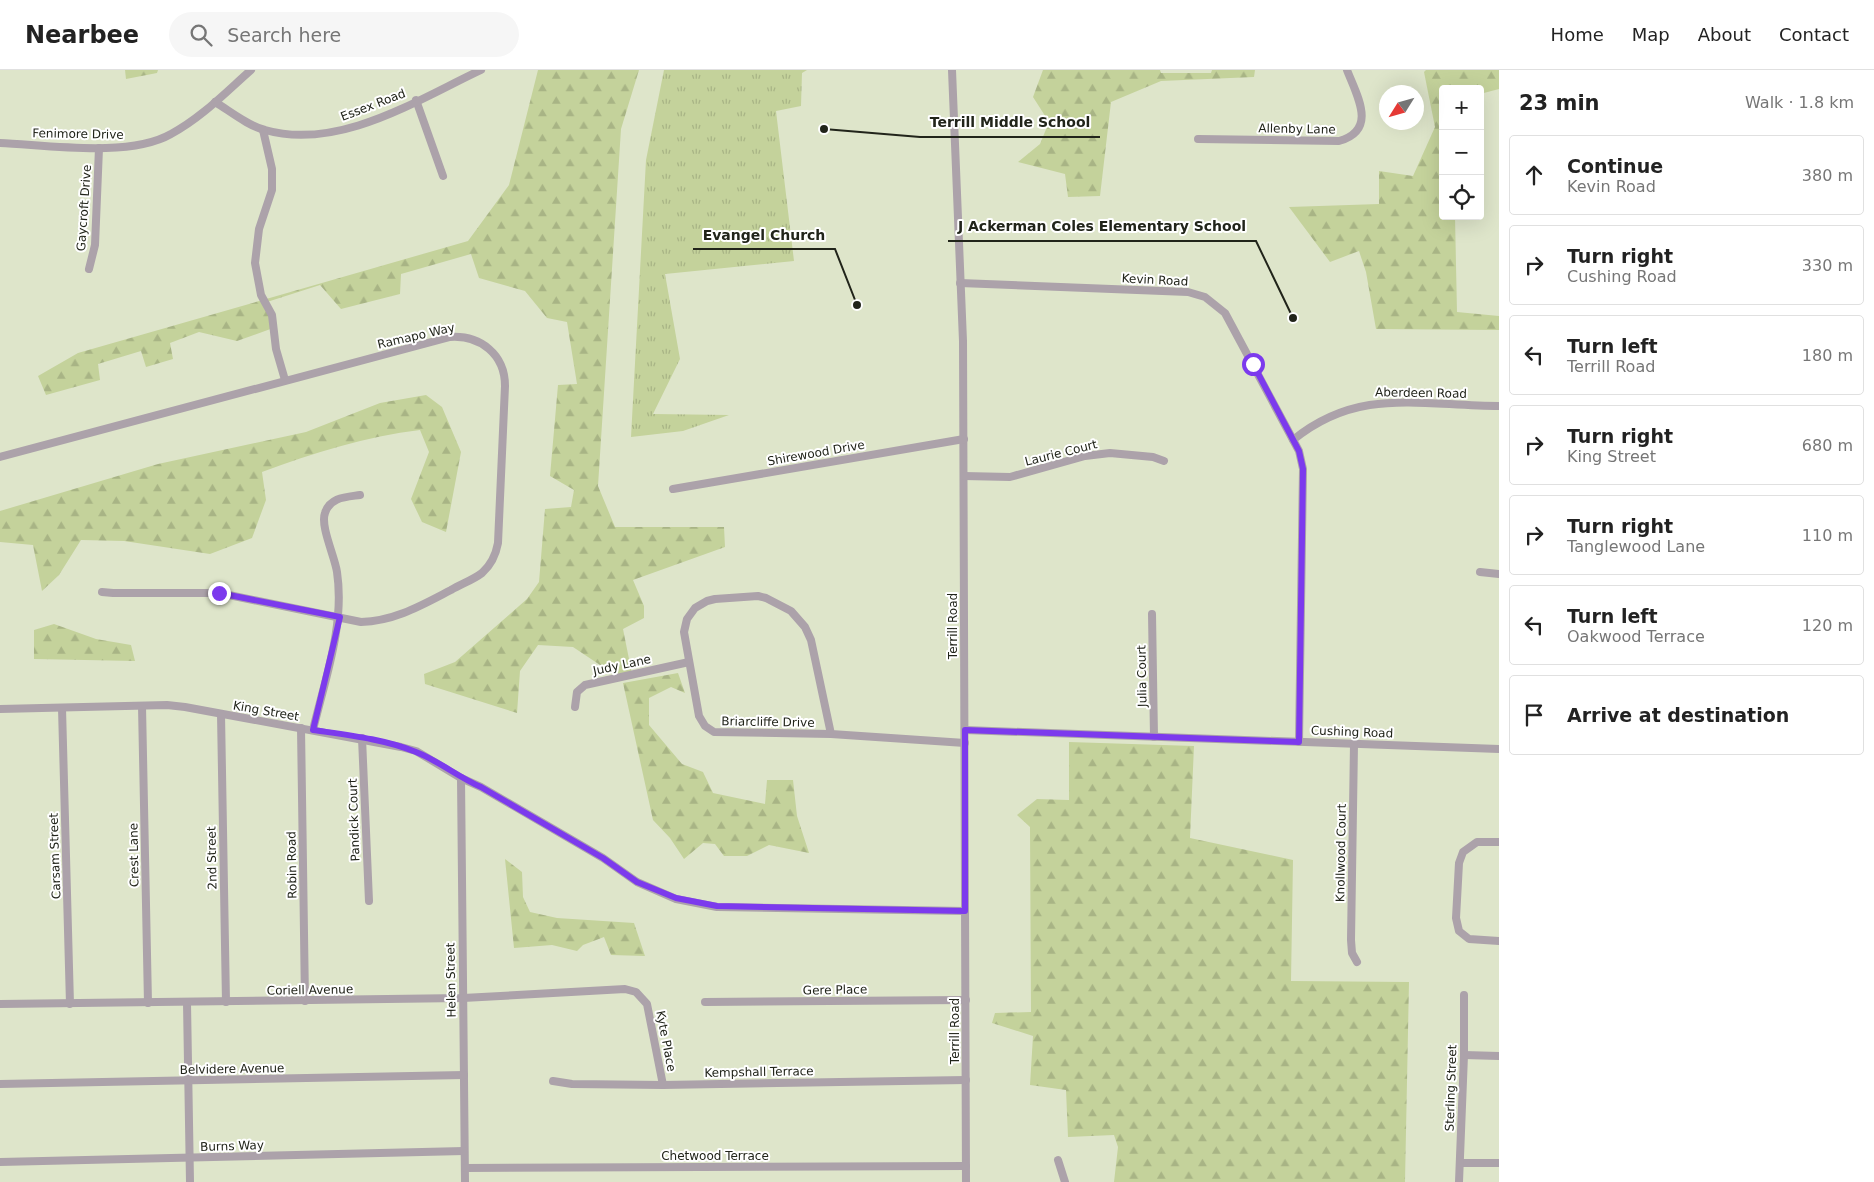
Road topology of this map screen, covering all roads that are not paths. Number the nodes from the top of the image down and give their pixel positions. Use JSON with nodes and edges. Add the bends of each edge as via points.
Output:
{"nodes":[{"id":1,"x":251,"y":70,"type":"edge"},
{"id":2,"x":481,"y":70,"type":"edge"},
{"id":3,"x":952,"y":70,"type":"edge"},
{"id":4,"x":1347,"y":70,"type":"edge"},
{"id":5,"x":416,"y":100,"type":"junction"},
{"id":6,"x":215,"y":102,"type":"junction"},
{"id":7,"x":263,"y":130,"type":"junction"},
{"id":8,"x":1198,"y":139,"type":"dead end"},
{"id":9,"x":0,"y":143,"type":"edge"},
{"id":10,"x":99,"y":148,"type":"junction"},
{"id":11,"x":443,"y":176,"type":"dead end"},
{"id":12,"x":89,"y":269,"type":"dead end"},
{"id":13,"x":960,"y":283,"type":"junction"},
{"id":14,"x":285,"y":380,"type":"junction"},
{"id":15,"x":1499,"y":406,"type":"edge"},
{"id":16,"x":964,"y":439,"type":"junction"},
{"id":17,"x":1293,"y":440,"type":"junction"},
{"id":18,"x":0,"y":457,"type":"edge"},
{"id":19,"x":1164,"y":461,"type":"dead end"},
{"id":20,"x":964,"y":476,"type":"junction"},
{"id":21,"x":673,"y":488,"type":"dead end"},
{"id":22,"x":360,"y":495,"type":"dead end"},
{"id":23,"x":1480,"y":572,"type":"dead end"},
{"id":24,"x":1499,"y":574,"type":"edge"},
{"id":25,"x":102,"y":592,"type":"dead end"},
{"id":26,"x":1152,"y":614,"type":"dead end"},
{"id":27,"x":340,"y":617,"type":"junction"},
{"id":28,"x":689,"y":662,"type":"junction"},
{"id":29,"x":142,"y":706,"type":"junction"},
{"id":30,"x":575,"y":707,"type":"dead end"},
{"id":31,"x":62,"y":708,"type":"junction"},
{"id":32,"x":0,"y":709,"type":"edge"},
{"id":33,"x":221,"y":714,"type":"junction"},
{"id":34,"x":301,"y":728,"type":"junction"},
{"id":35,"x":313,"y":730,"type":"junction"},
{"id":36,"x":965,"y":730,"type":"junction"},
{"id":37,"x":831,"y":734,"type":"junction"},
{"id":38,"x":1154,"y":737,"type":"junction"},
{"id":39,"x":362,"y":738,"type":"junction"},
{"id":40,"x":965,"y":742,"type":"junction"},
{"id":41,"x":1299,"y":742,"type":"junction"},
{"id":42,"x":1354,"y":744,"type":"junction"},
{"id":43,"x":1499,"y":749,"type":"edge"},
{"id":44,"x":461,"y":778,"type":"junction"},
{"id":45,"x":1499,"y":842,"type":"edge"},
{"id":46,"x":369,"y":901,"type":"dead end"},
{"id":47,"x":965,"y":911,"type":"junction"},
{"id":48,"x":1499,"y":941,"type":"edge"},
{"id":49,"x":1357,"y":962,"type":"dead end"},
{"id":50,"x":620,"y":989,"type":"joint"},
{"id":51,"x":1464,"y":995,"type":"dead end"},
{"id":52,"x":463,"y":998,"type":"junction"},
{"id":53,"x":966,"y":1000,"type":"junction"},
{"id":54,"x":306,"y":1001,"type":"junction"},
{"id":55,"x":226,"y":1002,"type":"junction"},
{"id":56,"x":706,"y":1002,"type":"dead end"},
{"id":57,"x":148,"y":1003,"type":"junction"},
{"id":58,"x":187,"y":1003,"type":"junction"},
{"id":59,"x":0,"y":1004,"type":"edge"},
{"id":60,"x":70,"y":1004,"type":"junction"},
{"id":61,"x":1464,"y":1056,"type":"junction"},
{"id":62,"x":1499,"y":1056,"type":"edge"},
{"id":63,"x":464,"y":1076,"type":"junction"},
{"id":64,"x":966,"y":1080,"type":"junction"},
{"id":65,"x":189,"y":1081,"type":"junction"},
{"id":66,"x":553,"y":1081,"type":"dead end"},
{"id":67,"x":0,"y":1084,"type":"edge"},
{"id":68,"x":663,"y":1085,"type":"junction"},
{"id":69,"x":464,"y":1151,"type":"junction"},
{"id":70,"x":190,"y":1158,"type":"junction"},
{"id":71,"x":1058,"y":1160,"type":"dead end"},
{"id":72,"x":0,"y":1162,"type":"edge"},
{"id":73,"x":1460,"y":1163,"type":"junction"},
{"id":74,"x":1499,"y":1164,"type":"edge"},
{"id":75,"x":966,"y":1166,"type":"junction"},
{"id":76,"x":464,"y":1168,"type":"junction"},
{"id":77,"x":190,"y":1182,"type":"edge"},
{"id":78,"x":465,"y":1182,"type":"edge"},
{"id":79,"x":966,"y":1182,"type":"edge"},
{"id":80,"x":1065,"y":1182,"type":"edge"},
{"id":81,"x":1459,"y":1182,"type":"edge"}],
"edges":[{"from":1,"to":6,"type":"street","name":"Fenimore Drive"},
{"from":2,"to":5,"type":"street","name":"Essex Road"},
{"from":3,"to":13,"type":"street","name":"Terrill Road"},
{"from":4,"to":8,"type":"street","name":"Allenby Lane","via":[[1363,111],[1357,131],[1350,138],[1339,142]]},
{"from":5,"to":7,"type":"street","name":"Essex Road","via":[[354,126],[318,134]]},
{"from":5,"to":11,"type":"street"},
{"from":6,"to":7,"type":"street","name":"Essex Road"},
{"from":6,"to":10,"type":"street","name":"Fenimore Drive","via":[[169,136],[136,146]]},
{"from":7,"to":14,"type":"street","via":[[272,169],[272,190],[259,228],[255,262],[261,295],[272,315],[276,349]]},
{"from":9,"to":10,"type":"street","name":"Fenimore Drive"},
{"from":10,"to":12,"type":"street","name":"Gaycroft Drive","via":[[95,245]]},
{"from":13,"to":16,"type":"street","name":"Terrill Road"},
{"from":13,"to":17,"type":"street","name":"Kevin Road","via":[[1182,292],[1206,298],[1228,318]]},
{"from":14,"to":18,"type":"street","name":"Ramapo Way"},
{"from":14,"to":27,"type":"street","name":"Ramapo Way","via":[[460,336],[488,347],[500,362],[505,376],[498,543],[492,562],[473,578],[395,617],[361,622]]},
{"from":15,"to":17,"type":"street","name":"Aberdeen Road","via":[[1367,404],[1331,415]]},
{"from":16,"to":20,"type":"street","name":"Terrill Road"},
{"from":16,"to":21,"type":"street","name":"Shirewood Drive"},
{"from":17,"to":41,"type":"street","name":"Kevin Road","via":[[1303,469]]},
{"from":19,"to":20,"type":"street","name":"Laurie Court","via":[[1110,453],[1085,456],[1010,477]]},
{"from":20,"to":36,"type":"street","name":"Terrill Road"},
{"from":22,"to":27,"type":"street","via":[[334,501],[328,505],[324,516],[337,572]]},
{"from":23,"to":24,"type":"street"},
{"from":25,"to":27,"type":"street","name":"Ramapo Way","via":[[219,593]]},
{"from":26,"to":38,"type":"street","name":"Julia Court"},
{"from":27,"to":35,"type":"street"},
{"from":28,"to":30,"type":"street","name":"Judy Lane","via":[[585,685],[577,692]]},
{"from":28,"to":37,"type":"street","name":"Briarcliffe Drive","via":[[699,716],[709,729],[725,733]]},
{"from":28,"to":37,"type":"street","name":"Briarcliffe Drive","via":[[684,625],[700,604],[715,599],[758,596],[779,603],[796,616],[811,640]]},
{"from":29,"to":31,"type":"street","name":"King Street"},
{"from":29,"to":33,"type":"street","name":"King Street","via":[[185,707]]},
{"from":29,"to":57,"type":"street","name":"Crest Lane"},
{"from":31,"to":32,"type":"street","name":"King Street"},
{"from":31,"to":60,"type":"street","name":"Carsam Street"},
{"from":33,"to":34,"type":"street","name":"King Street"},
{"from":33,"to":55,"type":"street","name":"2nd Street"},
{"from":34,"to":35,"type":"street","name":"King Street"},
{"from":34,"to":54,"type":"street","name":"Robin Road"},
{"from":35,"to":39,"type":"street","name":"King Street"},
{"from":36,"to":38,"type":"street","name":"Cushing Road"},
{"from":36,"to":40,"type":"street","name":"Terrill Road"},
{"from":37,"to":40,"type":"street","name":"Briarcliffe Drive"},
{"from":38,"to":41,"type":"street","name":"Cushing Road"},
{"from":39,"to":44,"type":"street","name":"King Street","via":[[416,751]]},
{"from":39,"to":46,"type":"street","name":"Pandick Court"},
{"from":40,"to":47,"type":"street","name":"Terrill Road"},
{"from":41,"to":42,"type":"street","name":"Cushing Road"},
{"from":42,"to":43,"type":"street","name":"Cushing Road"},
{"from":42,"to":49,"type":"street","name":"Knollwood Court","via":[[1351,940]]},
{"from":44,"to":47,"type":"street","name":"King Street","via":[[603,858],[637,882],[676,898],[717,906]]},
{"from":44,"to":52,"type":"street","name":"Helen Street"},
{"from":45,"to":48,"type":"street","via":[[1468,846],[1461,856],[1456,918],[1459,932],[1469,939]]},
{"from":47,"to":53,"type":"street","name":"Terrill Road"},
{"from":50,"to":52,"type":"street","name":"Coriell Avenue"},
{"from":50,"to":68,"type":"street","name":"Kyte Place","via":[[636,992],[647,1004]]},
{"from":51,"to":61,"type":"street","name":"Sterling Street"},
{"from":52,"to":54,"type":"street","name":"Coriell Avenue"},
{"from":52,"to":63,"type":"street","name":"Helen Street"},
{"from":53,"to":56,"type":"street","name":"Gere Place"},
{"from":53,"to":64,"type":"street","name":"Terrill Road"},
{"from":54,"to":55,"type":"street","name":"Coriell Avenue"},
{"from":55,"to":58,"type":"street","name":"Coriell Avenue"},
{"from":57,"to":58,"type":"street","name":"Coriell Avenue"},
{"from":57,"to":60,"type":"street","name":"Coriell Avenue"},
{"from":58,"to":65,"type":"street"},
{"from":59,"to":60,"type":"street","name":"Coriell Avenue"},
{"from":61,"to":62,"type":"street"},
{"from":61,"to":73,"type":"street","name":"Sterling Street"},
{"from":63,"to":65,"type":"street","name":"Belvidere Avenue"},
{"from":63,"to":69,"type":"street","name":"Helen Street"},
{"from":64,"to":68,"type":"street","name":"Kempshall Terrace"},
{"from":64,"to":75,"type":"street","name":"Terrill Road"},
{"from":65,"to":67,"type":"street","name":"Belvidere Avenue"},
{"from":65,"to":70,"type":"street"},
{"from":66,"to":68,"type":"street","name":"Kempshall Terrace"},
{"from":69,"to":70,"type":"street","name":"Burns Way"},
{"from":69,"to":76,"type":"street","name":"Helen Street"},
{"from":70,"to":72,"type":"street","name":"Burns Way"},
{"from":70,"to":77,"type":"street"},
{"from":71,"to":80,"type":"street"},
{"from":73,"to":74,"type":"street"},
{"from":73,"to":81,"type":"street","name":"Sterling Street"},
{"from":75,"to":76,"type":"street","name":"Chetwood Terrace"},
{"from":75,"to":79,"type":"street","name":"Terrill Road"},
{"from":76,"to":78,"type":"street","name":"Helen Street"}]}
